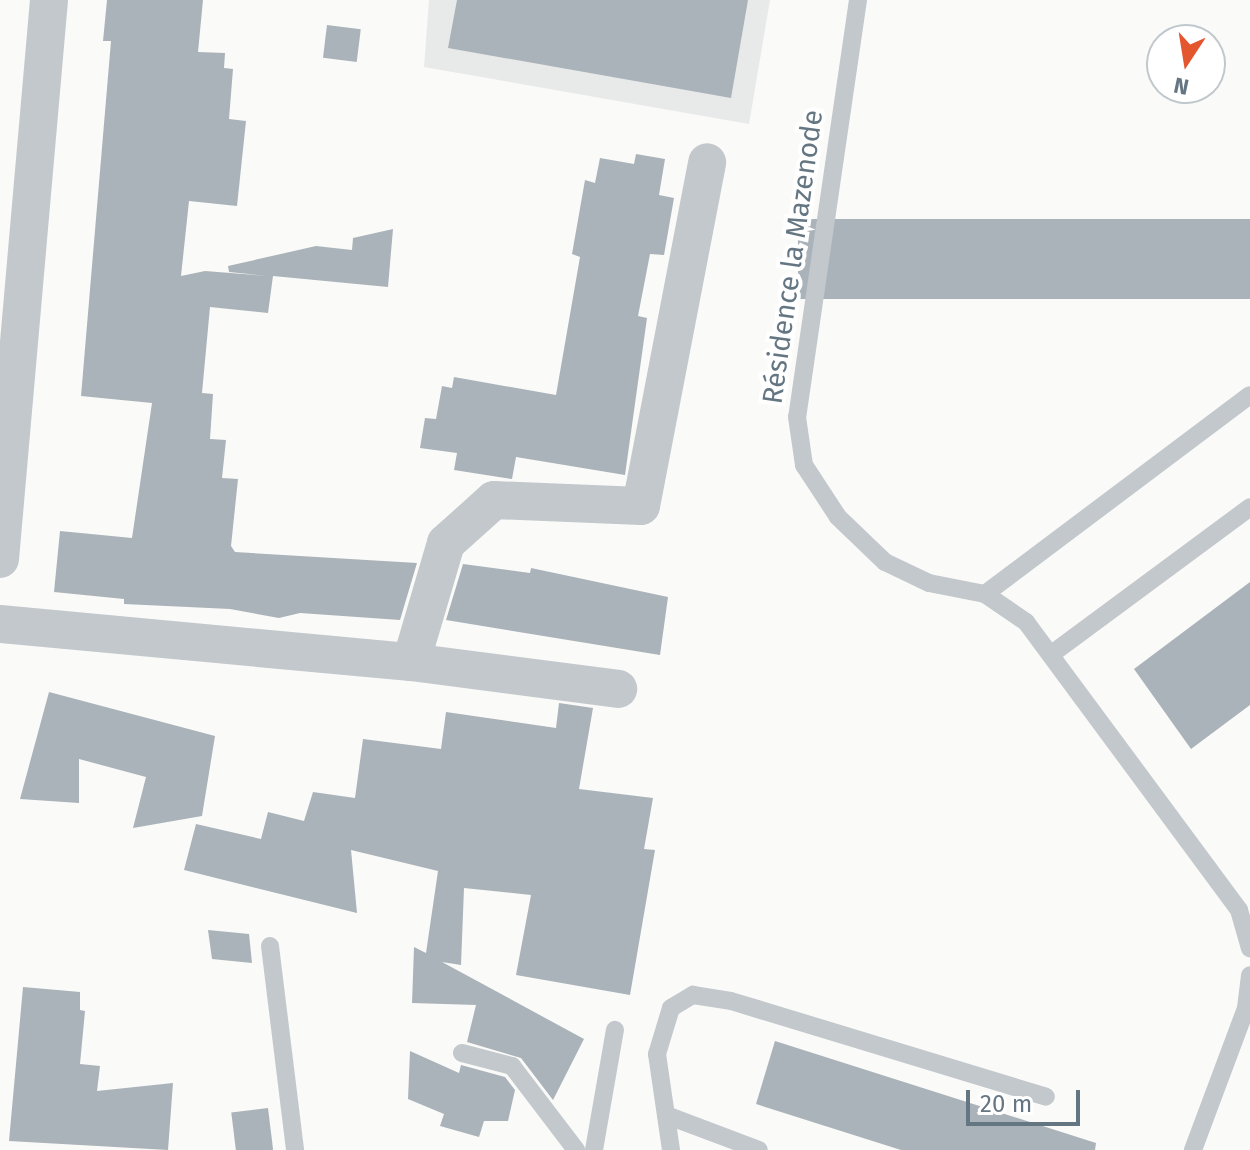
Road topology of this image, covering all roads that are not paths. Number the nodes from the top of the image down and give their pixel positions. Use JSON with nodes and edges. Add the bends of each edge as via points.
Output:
{"nodes":[{"id":1,"x":49,"y":0,"type":"edge"},
{"id":2,"x":858,"y":0,"type":"edge"},
{"id":3,"x":707,"y":162,"type":"dead end"},
{"id":4,"x":1250,"y":395,"type":"edge"},
{"id":5,"x":1250,"y":507,"type":"edge"},
{"id":6,"x":0,"y":559,"type":"edge"},
{"id":7,"x":985,"y":594,"type":"junction"},
{"id":8,"x":0,"y":624,"type":"edge"},
{"id":9,"x":1053,"y":653,"type":"junction"},
{"id":10,"x":411,"y":662,"type":"junction"},
{"id":11,"x":618,"y":689,"type":"dead end"},
{"id":12,"x":270,"y":946,"type":"dead end"},
{"id":13,"x":1250,"y":948,"type":"edge"},
{"id":14,"x":1250,"y":975,"type":"edge"},
{"id":15,"x":615,"y":1030,"type":"dead end"},
{"id":16,"x":462,"y":1053,"type":"dead end"},
{"id":17,"x":1046,"y":1097,"type":"dead end"},
{"id":18,"x":666,"y":1115,"type":"junction"},
{"id":19,"x":295,"y":1150,"type":"edge"},
{"id":20,"x":576,"y":1150,"type":"edge"},
{"id":21,"x":594,"y":1150,"type":"edge"},
{"id":22,"x":671,"y":1150,"type":"edge"},
{"id":23,"x":759,"y":1150,"type":"edge"},
{"id":24,"x":1193,"y":1150,"type":"edge"}],
"edges":[{"from":1,"to":6,"type":"street"},
{"from":2,"to":7,"type":"lane","name":"Résidence la Mazenode","via":[[797,417],[804,465],[838,517],[885,562],[929,583]]},
{"from":3,"to":10,"type":"street","via":[[641,506],[494,500],[446,543]]},
{"from":4,"to":7,"type":"lane"},
{"from":5,"to":9,"type":"lane"},
{"from":7,"to":9,"type":"lane","name":"Résidence la Mazenode","via":[[1026,622]]},
{"from":8,"to":10,"type":"street"},
{"from":9,"to":13,"type":"lane","name":"Résidence la Mazenode","via":[[1239,910]]},
{"from":10,"to":11,"type":"street"},
{"from":12,"to":19,"type":"lane"},
{"from":14,"to":24,"type":"lane","via":[[1246,1008]]},
{"from":15,"to":21,"type":"lane"},
{"from":16,"to":20,"type":"lane","via":[[512,1066]]},
{"from":17,"to":18,"type":"lane","via":[[731,1001],[693,995],[671,1008],[657,1054]]},
{"from":18,"to":22,"type":"lane"},
{"from":18,"to":23,"type":"lane"}]}
